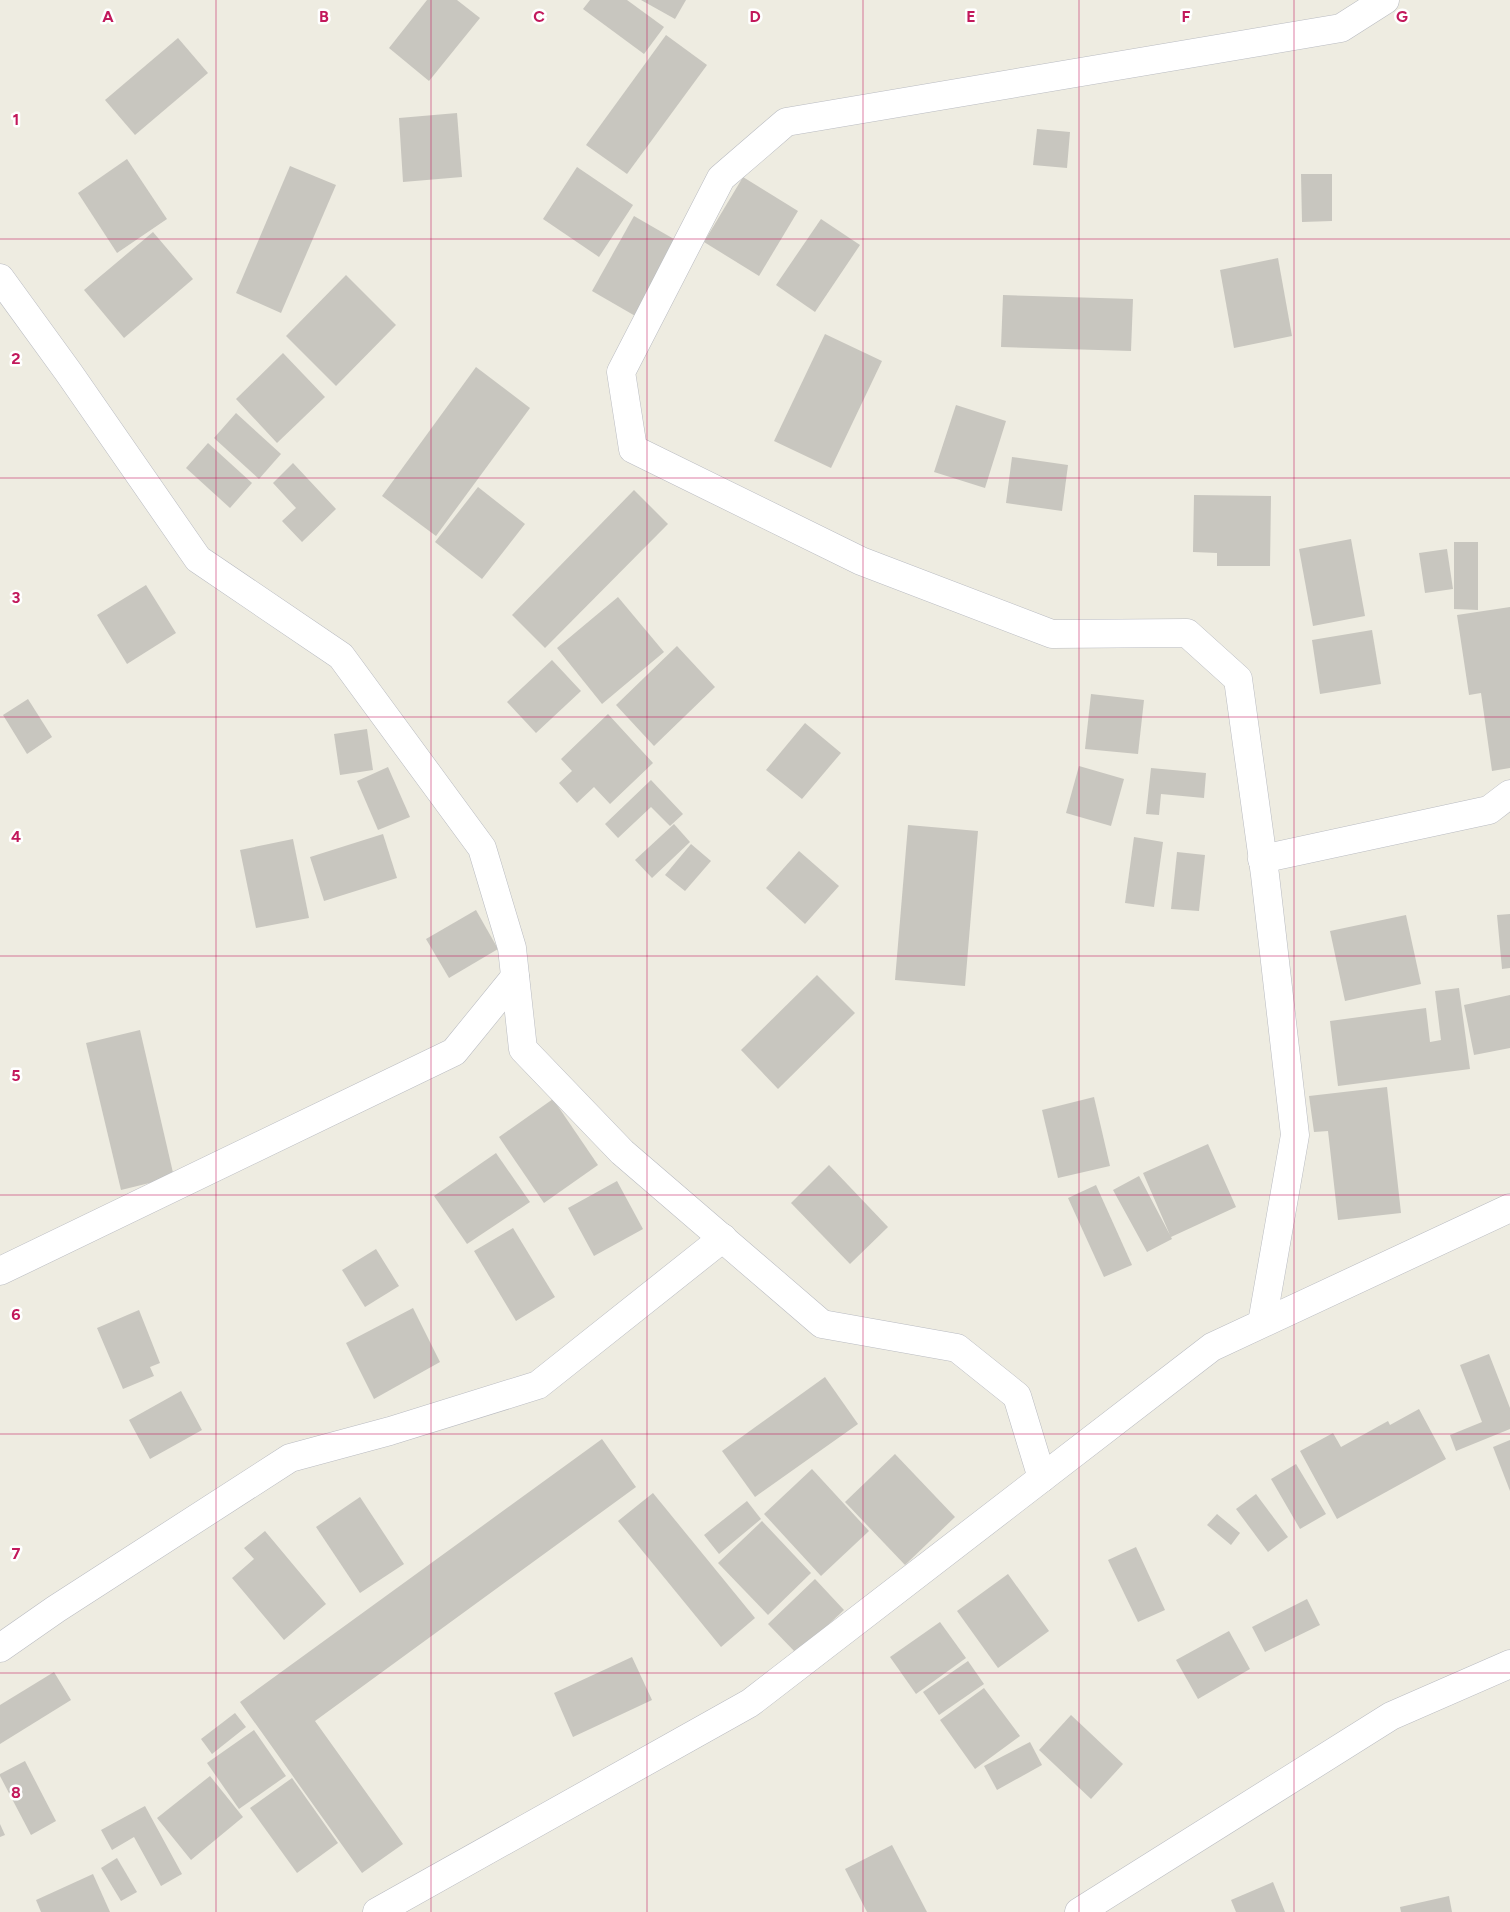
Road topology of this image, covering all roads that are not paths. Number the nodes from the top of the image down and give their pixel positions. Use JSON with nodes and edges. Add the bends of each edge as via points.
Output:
{"nodes":[{"id":1,"x":1385,"y":0,"type":"edge"},
{"id":2,"x":0,"y":278,"type":"edge"},
{"id":3,"x":1510,"y":794,"type":"edge"},
{"id":4,"x":1262,"y":859,"type":"junction"},
{"id":5,"x":515,"y":977,"type":"junction"},
{"id":6,"x":1510,"y":1208,"type":"edge"},
{"id":7,"x":723,"y":1238,"type":"junction"},
{"id":8,"x":0,"y":1271,"type":"edge"},
{"id":9,"x":1262,"y":1323,"type":"junction"},
{"id":10,"x":1042,"y":1478,"type":"junction"},
{"id":11,"x":0,"y":1648,"type":"edge"},
{"id":12,"x":1510,"y":1664,"type":"edge"},
{"id":13,"x":411,"y":1904,"type":"edge"},
{"id":14,"x":377,"y":1912,"type":"edge"},
{"id":15,"x":1079,"y":1912,"type":"edge"}],
"edges":[{"from":1,"to":4,"type":"street","via":[[1341,28],[786,122],[721,178],[621,372],[633,449],[861,561],[1052,634],[1187,633],[1238,678]]},
{"from":2,"to":5,"type":"street","via":[[198,559],[341,656],[482,848],[512,948]]},
{"from":3,"to":4,"type":"street","via":[[1489,810]]},
{"from":4,"to":9,"type":"street","via":[[1295,1135]]},
{"from":5,"to":7,"type":"street","via":[[523,1049],[622,1152]]},
{"from":5,"to":8,"type":"street","via":[[454,1052]]},
{"from":6,"to":9,"type":"street"},
{"from":7,"to":10,"type":"street","via":[[822,1324],[958,1348],[1017,1396]]},
{"from":7,"to":11,"type":"street","via":[[538,1385],[290,1458]]},
{"from":9,"to":10,"type":"street","via":[[1212,1347]]},
{"from":10,"to":13,"type":"street","via":[[750,1703]]},
{"from":12,"to":15,"type":"street","via":[[1391,1716]]},
{"from":13,"to":14,"type":"street"}]}
